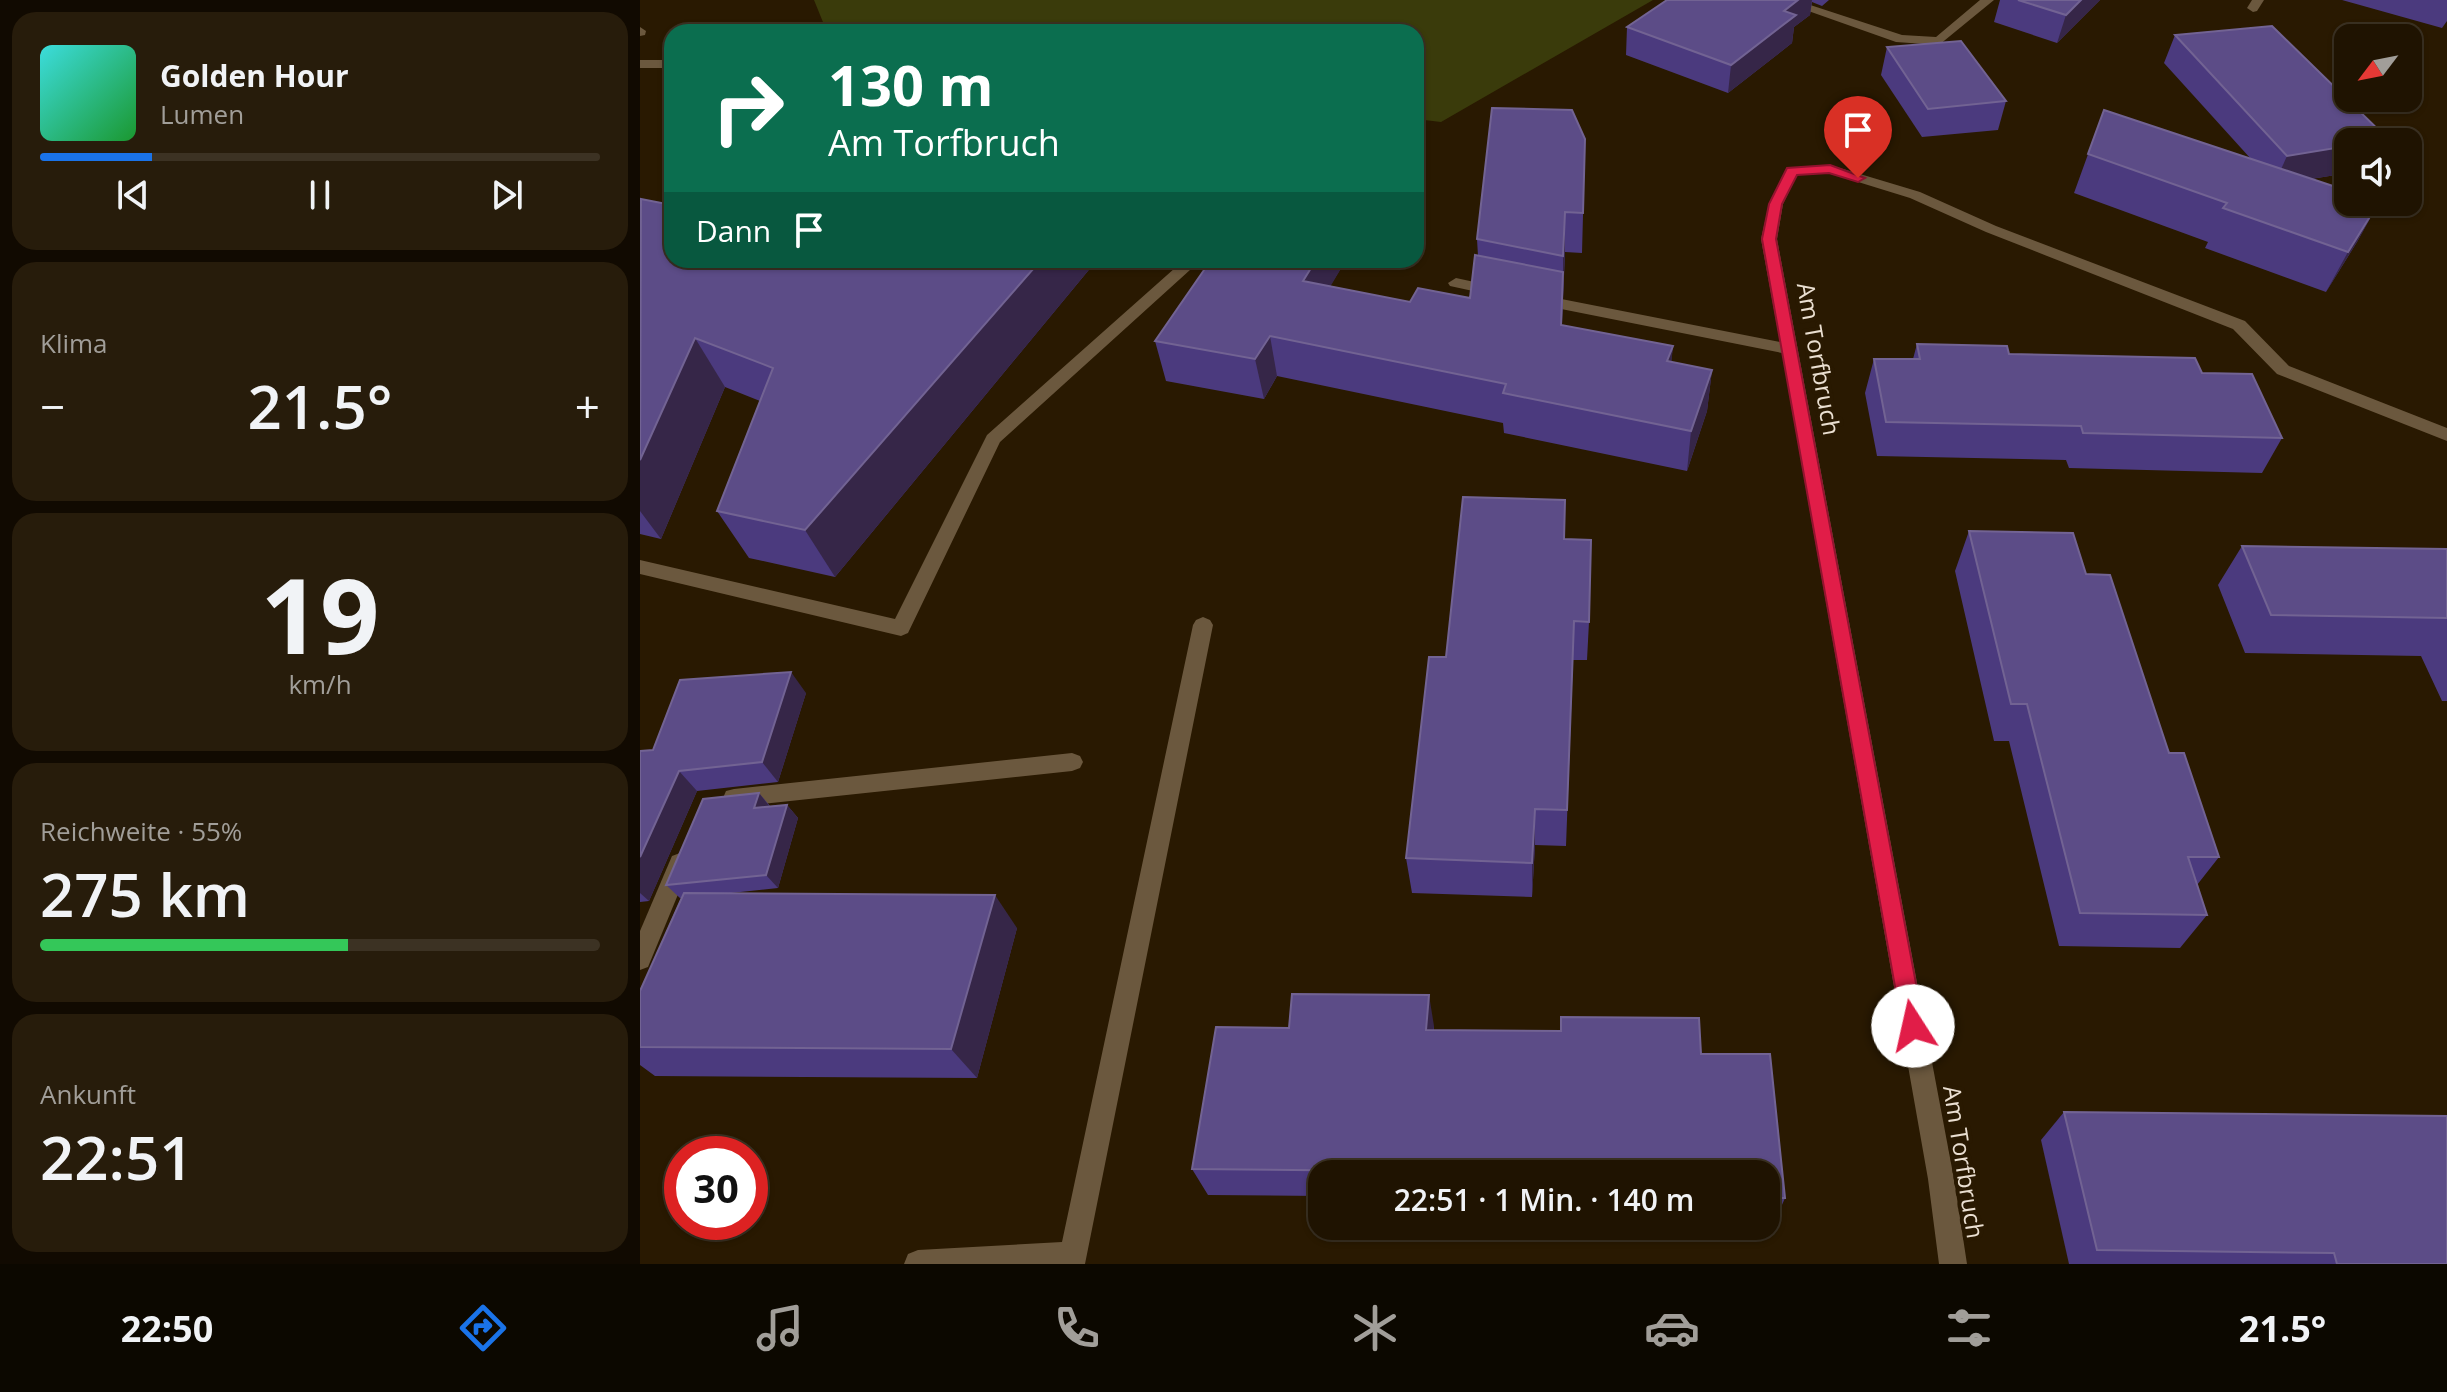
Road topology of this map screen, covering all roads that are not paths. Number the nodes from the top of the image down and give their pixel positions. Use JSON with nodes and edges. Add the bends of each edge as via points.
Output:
{"nodes":[{"id":1,"x":1783,"y":0,"type":"edge"},
{"id":2,"x":1988,"y":0,"type":"edge"},
{"id":3,"x":640,"y":64,"type":"edge"},
{"id":4,"x":664,"y":64,"type":"edge"},
{"id":5,"x":1184,"y":268,"type":"edge"},
{"id":6,"x":1456,"y":283,"type":"dead end"},
{"id":7,"x":1791,"y":350,"type":"junction"},
{"id":8,"x":2447,"y":435,"type":"edge"},
{"id":9,"x":640,"y":567,"type":"edge"},
{"id":10,"x":1203,"y":625,"type":"dead end"},
{"id":11,"x":1072,"y":762,"type":"dead end"},
{"id":12,"x":705,"y":801,"type":"edge"},
{"id":13,"x":687,"y":844,"type":"edge"},
{"id":14,"x":640,"y":959,"type":"edge"},
{"id":15,"x":1072,"y":1259,"type":"edge"},
{"id":16,"x":918,"y":1264,"type":"edge"},
{"id":17,"x":1953,"y":1264,"type":"edge"}],
"edges":[{"from":1,"to":2,"type":"street","via":[[1901,39],[1939,41]]},
{"from":3,"to":4,"type":"street"},
{"from":5,"to":9,"type":"street","via":[[993,439],[901,628]]},
{"from":6,"to":7,"type":"street"},
{"from":7,"to":8,"type":"street","name":"Am Torfbruch","via":[[1769,239],[1776,204],[1792,171],[1830,169],[1915,195],[2239,325],[2283,370]]},
{"from":7,"to":17,"type":"street","name":"Am Torfbruch"},
{"from":10,"to":15,"type":"street"},
{"from":11,"to":12,"type":"street"},
{"from":13,"to":14,"type":"street"},
{"from":15,"to":16,"type":"street"}]}
